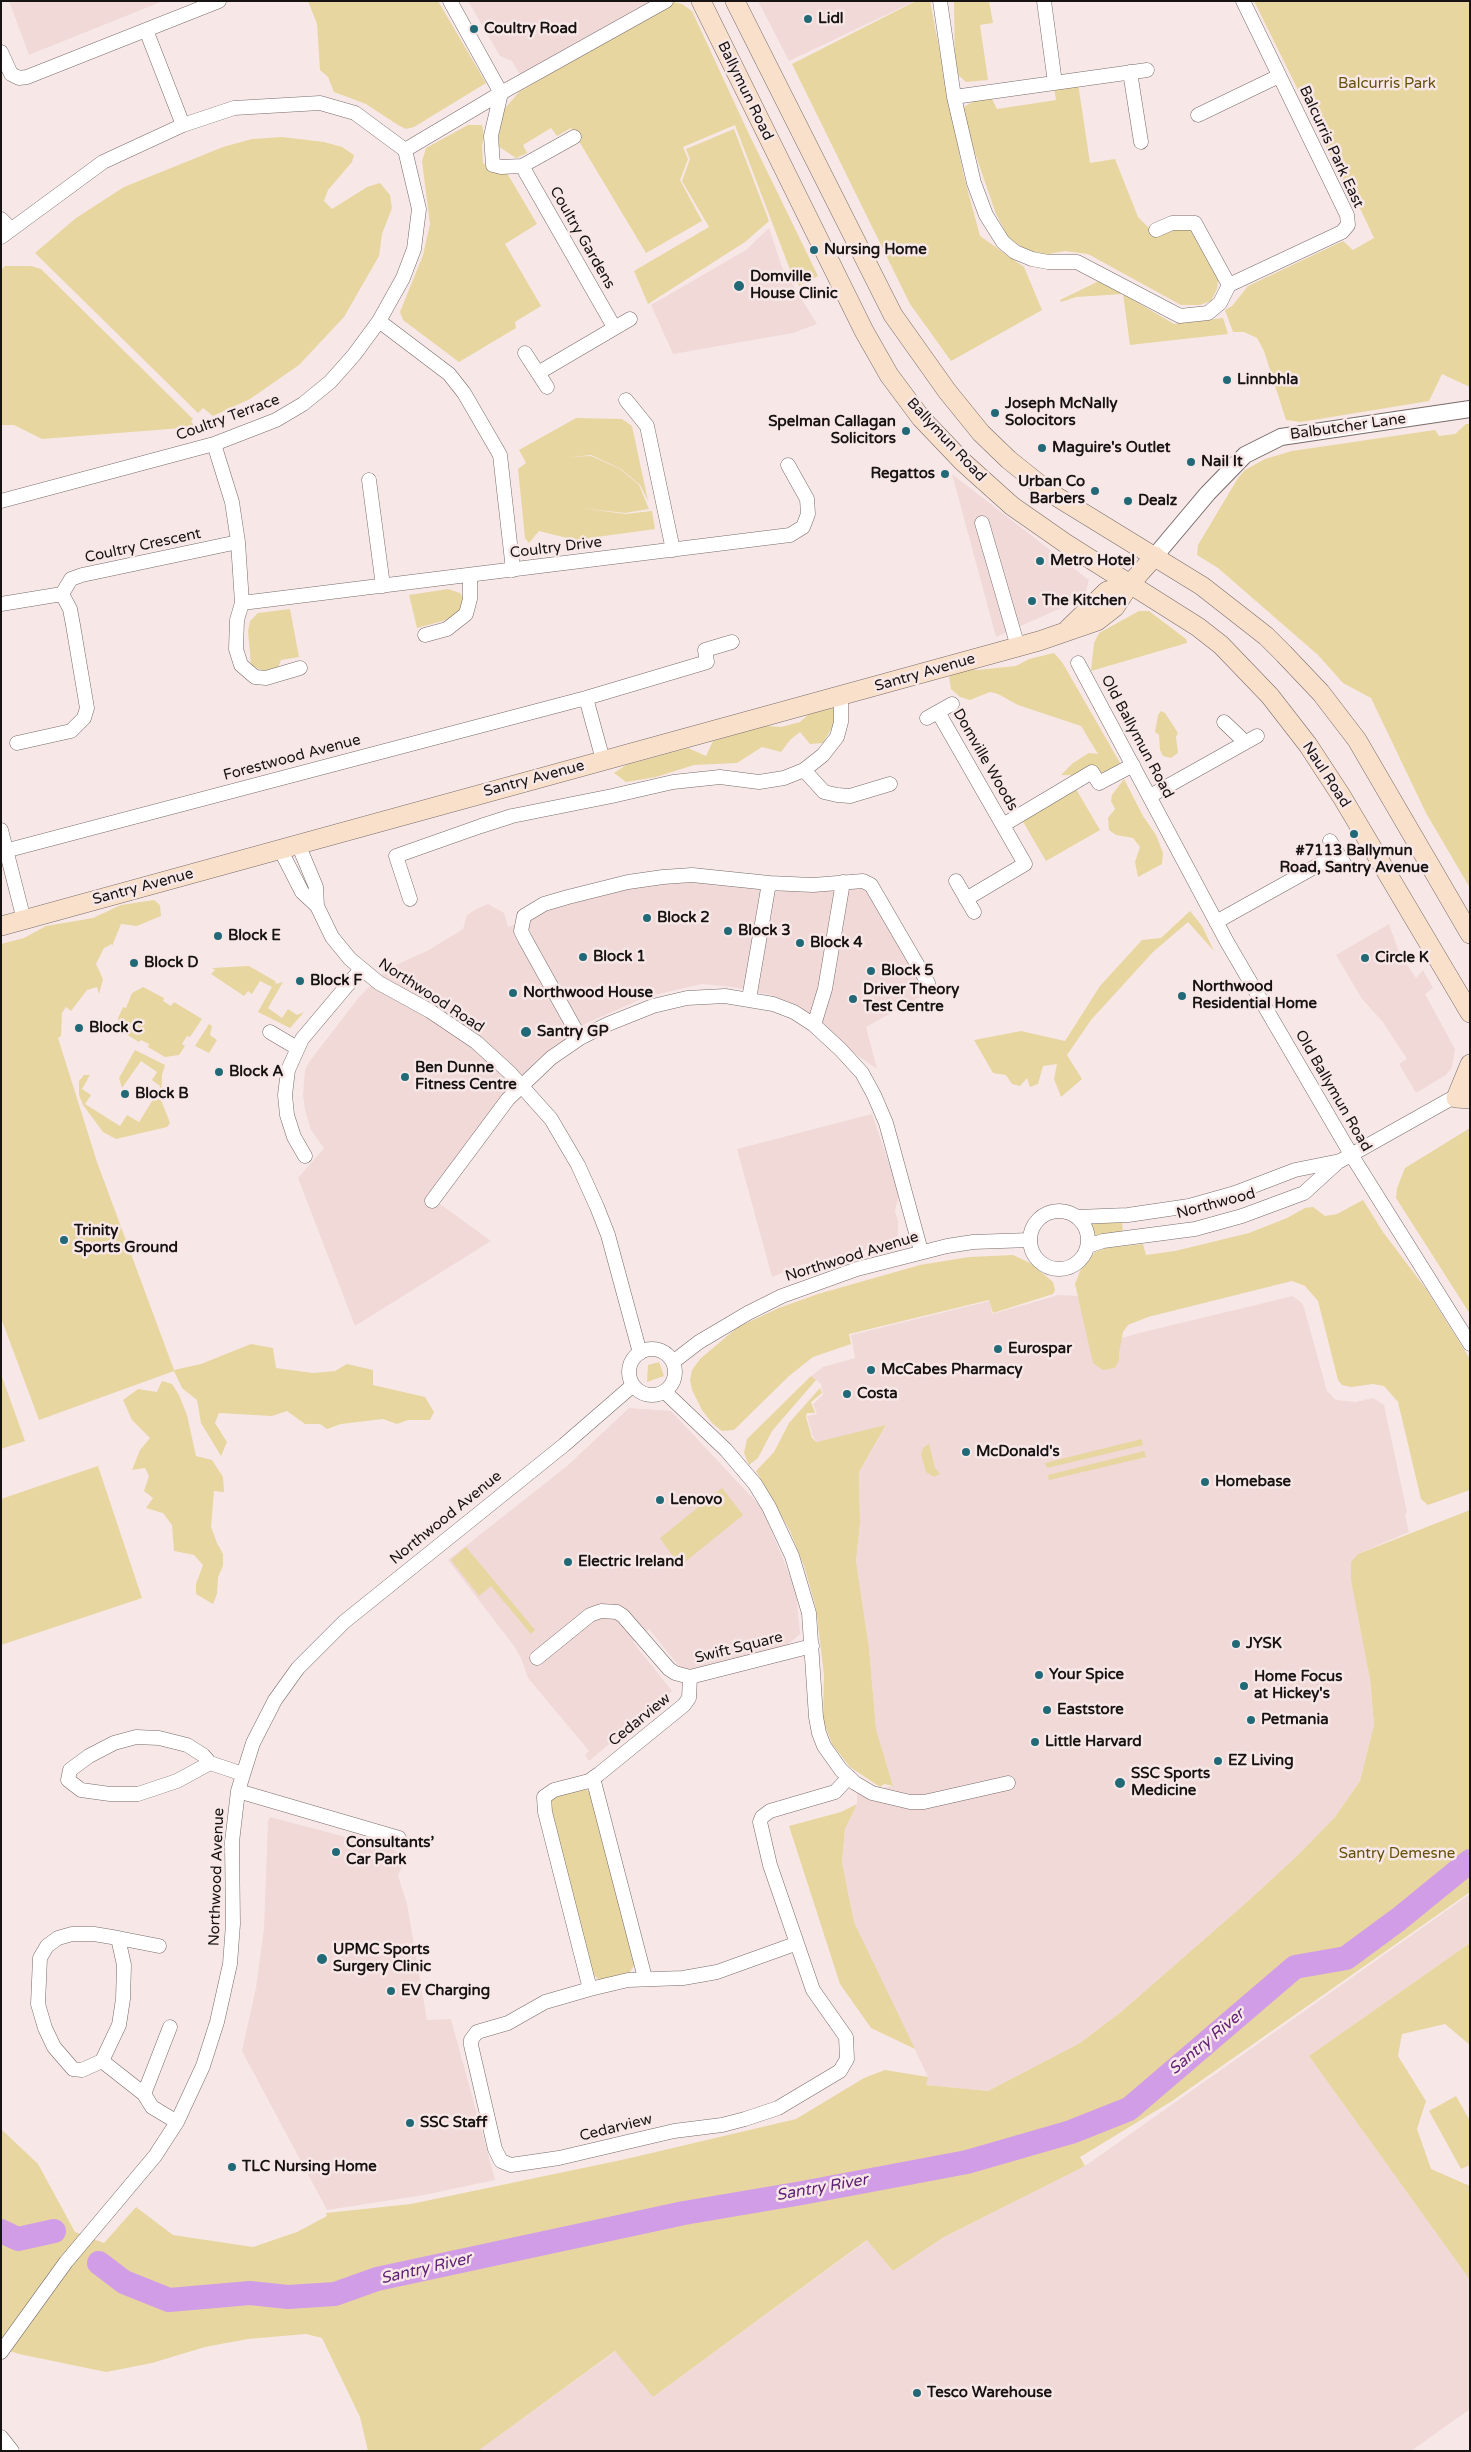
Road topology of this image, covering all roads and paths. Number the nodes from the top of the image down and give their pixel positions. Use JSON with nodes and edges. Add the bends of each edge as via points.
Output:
{"nodes":[{"id":1,"x":219,"y":1,"type":"edge"},
{"id":2,"x":450,"y":1,"type":"edge"},
{"id":3,"x":666,"y":1,"type":"edge"},
{"id":4,"x":701,"y":1,"type":"edge"},
{"id":5,"x":735,"y":1,"type":"edge"},
{"id":6,"x":940,"y":1,"type":"edge"},
{"id":7,"x":1044,"y":1,"type":"edge"},
{"id":8,"x":1243,"y":1,"type":"edge"},
{"id":9,"x":146,"y":30,"type":"junction"},
{"id":10,"x":1,"y":52,"type":"edge"},
{"id":11,"x":1147,"y":70,"type":"dead end"},
{"id":12,"x":1130,"y":72,"type":"junction"},
{"id":13,"x":1279,"y":76,"type":"junction"},
{"id":14,"x":1056,"y":83,"type":"junction"},
{"id":15,"x":502,"y":93,"type":"junction"},
{"id":16,"x":954,"y":97,"type":"junction"},
{"id":17,"x":1198,"y":116,"type":"dead end"},
{"id":18,"x":183,"y":125,"type":"junction"},
{"id":19,"x":574,"y":137,"type":"dead end"},
{"id":20,"x":1141,"y":142,"type":"dead end"},
{"id":21,"x":405,"y":150,"type":"junction"},
{"id":22,"x":522,"y":166,"type":"junction"},
{"id":23,"x":4,"y":228,"type":"edge"},
{"id":24,"x":1156,"y":230,"type":"dead end"},
{"id":25,"x":1229,"y":285,"type":"junction"},
{"id":26,"x":630,"y":318,"type":"dead end"},
{"id":27,"x":379,"y":322,"type":"junction"},
{"id":28,"x":614,"y":327,"type":"junction"},
{"id":29,"x":525,"y":352,"type":"dead end"},
{"id":30,"x":538,"y":373,"type":"junction"},
{"id":31,"x":547,"y":387,"type":"dead end"},
{"id":32,"x":626,"y":400,"type":"dead end"},
{"id":33,"x":1470,"y":410,"type":"edge"},
{"id":34,"x":214,"y":444,"type":"junction"},
{"id":35,"x":788,"y":465,"type":"dead end"},
{"id":36,"x":369,"y":480,"type":"dead end"},
{"id":37,"x":1,"y":501,"type":"edge"},
{"id":38,"x":982,"y":522,"type":"dead end"},
{"id":39,"x":238,"y":542,"type":"junction"},
{"id":40,"x":673,"y":550,"type":"junction"},
{"id":41,"x":1155,"y":556,"type":"junction"},
{"id":42,"x":513,"y":570,"type":"junction"},
{"id":43,"x":470,"y":575,"type":"junction"},
{"id":44,"x":1130,"y":584,"type":"junction"},
{"id":45,"x":383,"y":586,"type":"junction"},
{"id":46,"x":62,"y":594,"type":"junction"},
{"id":47,"x":242,"y":603,"type":"junction"},
{"id":48,"x":1,"y":604,"type":"edge"},
{"id":49,"x":425,"y":635,"type":"dead end"},
{"id":50,"x":732,"y":642,"type":"dead end"},
{"id":51,"x":1018,"y":647,"type":"junction"},
{"id":52,"x":1078,"y":663,"type":"dead end"},
{"id":53,"x":300,"y":668,"type":"dead end"},
{"id":54,"x":841,"y":697,"type":"junction"},
{"id":55,"x":586,"y":698,"type":"junction"},
{"id":56,"x":952,"y":704,"type":"dead end"},
{"id":57,"x":1224,"y":722,"type":"dead end"},
{"id":58,"x":17,"y":743,"type":"dead end"},
{"id":59,"x":603,"y":760,"type":"junction"},
{"id":60,"x":1133,"y":765,"type":"junction"},
{"id":61,"x":804,"y":770,"type":"junction"},
{"id":62,"x":890,"y":784,"type":"dead end"},
{"id":63,"x":1150,"y":796,"type":"junction"},
{"id":64,"x":1003,"y":825,"type":"junction"},
{"id":65,"x":1,"y":830,"type":"edge"},
{"id":66,"x":1330,"y":841,"type":"dead end"},
{"id":67,"x":289,"y":847,"type":"junction"},
{"id":68,"x":4,"y":851,"type":"edge"},
{"id":69,"x":956,"y":881,"type":"dead end"},
{"id":70,"x":843,"y":882,"type":"junction"},
{"id":71,"x":768,"y":883,"type":"junction"},
{"id":72,"x":966,"y":898,"type":"junction"},
{"id":73,"x":410,"y":899,"type":"dead end"},
{"id":74,"x":974,"y":912,"type":"dead end"},
{"id":75,"x":24,"y":920,"type":"junction"},
{"id":76,"x":1216,"y":922,"type":"junction"},
{"id":77,"x":1,"y":926,"type":"edge"},
{"id":78,"x":1470,"y":934,"type":"edge"},
{"id":79,"x":361,"y":970,"type":"junction"},
{"id":80,"x":928,"y":983,"type":"dead end"},
{"id":81,"x":749,"y":999,"type":"junction"},
{"id":82,"x":1470,"y":1013,"type":"edge"},
{"id":83,"x":814,"y":1025,"type":"junction"},
{"id":84,"x":270,"y":1032,"type":"dead end"},
{"id":85,"x":580,"y":1038,"type":"junction"},
{"id":86,"x":297,"y":1048,"type":"junction"},
{"id":87,"x":1470,"y":1064,"type":"edge"},
{"id":88,"x":522,"y":1085,"type":"junction"},
{"id":89,"x":1466,"y":1094,"type":"edge"},
{"id":90,"x":305,"y":1156,"type":"dead end"},
{"id":91,"x":1346,"y":1158,"type":"junction"},
{"id":92,"x":432,"y":1201,"type":"dead end"},
{"id":93,"x":1077,"y":1217,"type":"junction"},
{"id":94,"x":1030,"y":1240,"type":"junction"},
{"id":95,"x":1088,"y":1246,"type":"junction"},
{"id":96,"x":921,"y":1252,"type":"junction"},
{"id":97,"x":1470,"y":1344,"type":"edge"},
{"id":98,"x":640,"y":1353,"type":"junction"},
{"id":99,"x":673,"y":1362,"type":"junction"},
{"id":100,"x":632,"y":1386,"type":"junction"},
{"id":101,"x":665,"y":1392,"type":"junction"},
{"id":102,"x":812,"y":1646,"type":"junction"},
{"id":103,"x":537,"y":1658,"type":"dead end"},
{"id":104,"x":690,"y":1677,"type":"junction"},
{"id":105,"x":210,"y":1763,"type":"junction"},
{"id":106,"x":243,"y":1774,"type":"junction"},
{"id":107,"x":848,"y":1777,"type":"junction"},
{"id":108,"x":593,"y":1778,"type":"junction"},
{"id":109,"x":1008,"y":1783,"type":"dead end"},
{"id":110,"x":238,"y":1791,"type":"junction"},
{"id":111,"x":400,"y":1838,"type":"dead end"},
{"id":112,"x":118,"y":1938,"type":"junction"},
{"id":113,"x":795,"y":1944,"type":"junction"},
{"id":114,"x":159,"y":1946,"type":"dead end"},
{"id":115,"x":645,"y":1978,"type":"junction"},
{"id":116,"x":590,"y":1989,"type":"junction"},
{"id":117,"x":170,"y":2027,"type":"dead end"},
{"id":118,"x":102,"y":2061,"type":"junction"},
{"id":119,"x":144,"y":2094,"type":"junction"},
{"id":120,"x":177,"y":2122,"type":"junction"},
{"id":121,"x":1,"y":2352,"type":"edge"},
{"id":122,"x":1,"y":2437,"type":"edge"},
{"id":123,"x":12,"y":2451,"type":"edge"}],
"edges":[{"from":1,"to":9,"type":"street"},
{"from":2,"to":15,"type":"street"},
{"from":3,"to":15,"type":"street"},
{"from":4,"to":44,"type":"main road","name":"Ballymun Road","via":[[864,331],[889,375],[921,418],[1012,506]]},
{"from":5,"to":41,"type":"main road","name":"Ballymun Road","via":[[893,315],[946,391],[981,433],[1049,492]]},
{"from":6,"to":16,"type":"street"},
{"from":7,"to":14,"type":"street"},
{"from":8,"to":13,"type":"street","name":"Balcurris Park East"},
{"from":9,"to":10,"type":"street","via":[[27,77],[19,78],[12,74]]},
{"from":9,"to":18,"type":"street"},
{"from":11,"to":12,"type":"street"},
{"from":12,"to":14,"type":"street"},
{"from":12,"to":20,"type":"street"},
{"from":13,"to":17,"type":"street","name":"Balcurris Park East"},
{"from":13,"to":25,"type":"street","name":"Balcurris Park East","via":[[1347,214],[1348,225],[1342,232]]},
{"from":14,"to":16,"type":"street"},
{"from":15,"to":21,"type":"street"},
{"from":15,"to":22,"type":"street","via":[[491,136],[492,165]]},
{"from":16,"to":25,"type":"street","via":[[974,183],[986,215],[1002,242],[1015,252],[1048,262],[1077,262],[1180,316],[1208,313],[1220,303]]},
{"from":18,"to":21,"type":"street","via":[[234,108],[320,103],[355,113]]},
{"from":18,"to":23,"type":"street","via":[[102,162]]},
{"from":19,"to":22,"type":"street"},
{"from":21,"to":27,"type":"street","name":"Coultry Terrace","via":[[419,208],[414,249],[403,278]]},
{"from":22,"to":28,"type":"street","name":"Coultry Gardens"},
{"from":24,"to":25,"type":"street","via":[[1172,223],[1195,223]]},
{"from":26,"to":28,"type":"street"},
{"from":27,"to":34,"type":"street","name":"Coultry Terrace","via":[[330,382],[304,404],[276,420]]},
{"from":27,"to":42,"type":"street","via":[[449,374],[464,393],[500,455]]},
{"from":28,"to":30,"type":"street"},
{"from":29,"to":30,"type":"street"},
{"from":30,"to":31,"type":"street"},
{"from":32,"to":40,"type":"street","via":[[647,426]]},
{"from":33,"to":41,"type":"street","name":"Balbutcher Lane","via":[[1281,437],[1245,455]]},
{"from":34,"to":37,"type":"street","name":"Coultry Terrace"},
{"from":34,"to":39,"type":"street","via":[[232,502]]},
{"from":35,"to":40,"type":"street","name":"Coultry Drive","via":[[807,499],[808,514],[803,527],[790,535]]},
{"from":36,"to":45,"type":"street"},
{"from":38,"to":51,"type":"street"},
{"from":39,"to":46,"type":"street","name":"Coultry Crescent","via":[[82,575],[71,580]]},
{"from":39,"to":47,"type":"street"},
{"from":40,"to":42,"type":"street","name":"Coultry Drive"},
{"from":41,"to":44,"type":"main road"},
{"from":41,"to":78,"type":"main road","via":[[1202,586],[1266,636],[1321,693],[1357,740]]},
{"from":42,"to":43,"type":"street","name":"Coultry Drive"},
{"from":43,"to":45,"type":"street","name":"Coultry Drive"},
{"from":43,"to":49,"type":"street","via":[[466,614],[447,629]]},
{"from":44,"to":51,"type":"main road","name":"Santry Avenue","via":[[1107,591],[1066,631]]},
{"from":44,"to":82,"type":"main road","name":"Naul Road","via":[[1221,645],[1270,696],[1342,797]]},
{"from":45,"to":47,"type":"street","name":"Coultry Drive"},
{"from":46,"to":48,"type":"street"},
{"from":46,"to":58,"type":"street","via":[[74,625],[87,708],[84,718],[71,731]]},
{"from":47,"to":53,"type":"street","via":[[237,620],[236,649],[241,665],[255,677],[266,678]]},
{"from":50,"to":55,"type":"street","name":"Forestwood Avenue","via":[[705,650],[707,662]]},
{"from":51,"to":54,"type":"main road","name":"Santry Avenue"},
{"from":52,"to":60,"type":"street","name":"Old Ballymun Road"},
{"from":54,"to":59,"type":"main road","name":"Santry Avenue"},
{"from":54,"to":61,"type":"street","via":[[842,722],[837,737],[823,755]]},
{"from":55,"to":59,"type":"street"},
{"from":55,"to":68,"type":"street","name":"Forestwood Avenue"},
{"from":56,"to":64,"type":"street","name":"Domville Woods","via":[[933,715]]},
{"from":57,"to":63,"type":"street","via":[[1251,739]]},
{"from":59,"to":67,"type":"main road","name":"Santry Avenue"},
{"from":60,"to":63,"type":"street","name":"Old Ballymun Road"},
{"from":60,"to":64,"type":"street","name":"Domville Woods","via":[[1099,783],[1092,772]]},
{"from":61,"to":62,"type":"street","via":[[824,792],[837,795],[850,796]]},
{"from":61,"to":73,"type":"street","via":[[784,778],[759,782],[720,777],[673,782],[512,816],[481,826],[396,856]]},
{"from":63,"to":76,"type":"street","name":"Old Ballymun Road"},
{"from":64,"to":72,"type":"street","name":"Domville Woods","via":[[1025,864]]},
{"from":65,"to":68,"type":"street"},
{"from":66,"to":76,"type":"street","via":[[1341,860]]},
{"from":67,"to":75,"type":"main road","name":"Santry Avenue"},
{"from":67,"to":79,"type":"street","name":"Northwood Road","via":[[316,887],[316,906],[337,944]]},
{"from":68,"to":75,"type":"street"},
{"from":69,"to":72,"type":"street"},
{"from":70,"to":71,"type":"street","via":[[814,885]]},
{"from":70,"to":80,"type":"street","via":[[863,881],[871,885]]},
{"from":70,"to":83,"type":"street","via":[[825,989]]},
{"from":71,"to":81,"type":"street"},
{"from":71,"to":85,"type":"street","via":[[692,875],[663,877],[568,897],[544,904],[524,916],[521,931]]},
{"from":72,"to":74,"type":"street"},
{"from":75,"to":77,"type":"main road","name":"Santry Avenue"},
{"from":76,"to":91,"type":"street","name":"Old Ballymun Road"},
{"from":79,"to":86,"type":"street"},
{"from":79,"to":88,"type":"street","name":"Northwood Road","via":[[457,1028],[500,1062]]},
{"from":81,"to":83,"type":"street","via":[[794,1012]]},
{"from":81,"to":85,"type":"street","via":[[725,996],[687,998],[653,1006]]},
{"from":83,"to":96,"type":"street","via":[[862,1073],[874,1095],[886,1123]]},
{"from":84,"to":86,"type":"street"},
{"from":85,"to":88,"type":"street","via":[[551,1058]]},
{"from":86,"to":90,"type":"street","via":[[288,1070],[286,1104],[289,1125]]},
{"from":87,"to":89,"type":"main road"},
{"from":88,"to":92,"type":"street"},
{"from":88,"to":98,"type":"street","name":"Northwood Road","via":[[551,1119],[590,1188],[608,1236]]},
{"from":89,"to":91,"type":"street"},
{"from":91,"to":93,"type":"street","name":"Northwood","via":[[1295,1170],[1189,1206],[1128,1215]]},
{"from":91,"to":95,"type":"street","name":"Northwood","via":[[1304,1193],[1242,1216],[1195,1229],[1103,1241]]},
{"from":91,"to":97,"type":"street","name":"Old Ballymun Road"},
{"from":93,"to":94,"type":"street","via":[[1051,1212],[1036,1223]]},
{"from":93,"to":95,"type":"street","via":[[1086,1230]]},
{"from":94,"to":95,"type":"street","via":[[1036,1258],[1052,1269],[1062,1269],[1079,1262]]},
{"from":94,"to":96,"type":"street","name":"Northwood Avenue","via":[[974,1242]]},
{"from":96,"to":99,"type":"street","name":"Northwood Avenue","via":[[857,1269],[782,1296],[726,1326]]},
{"from":98,"to":99,"type":"street","via":[[658,1350]]},
{"from":98,"to":100,"type":"street","via":[[629,1367]]},
{"from":99,"to":101,"type":"street","via":[[675,1378]]},
{"from":100,"to":101,"type":"street","via":[[644,1394],[655,1396]]},
{"from":100,"to":106,"type":"street","name":"Northwood Avenue","via":[[320,1644],[268,1711]]},
{"from":101,"to":102,"type":"street","via":[[726,1450],[769,1507],[792,1556],[809,1613]]},
{"from":102,"to":104,"type":"street","name":"Swift Square"},
{"from":102,"to":107,"type":"street","via":[[819,1733]]},
{"from":103,"to":104,"type":"street","name":"Swift Square","via":[[590,1614],[607,1610],[628,1620],[669,1668]]},
{"from":104,"to":108,"type":"street","name":"Cedarview","via":[[690,1698],[684,1705]]},
{"from":105,"to":105,"type":"street","via":[[177,1781],[138,1794],[81,1790],[68,1780],[70,1770],[89,1756],[114,1743],[136,1737],[159,1738],[187,1745]]},
{"from":105,"to":106,"type":"street"},
{"from":106,"to":110,"type":"street","name":"Northwood Avenue"},
{"from":107,"to":109,"type":"street","via":[[872,1793],[910,1802],[924,1802]]},
{"from":107,"to":113,"type":"street","name":"Cedarview","via":[[835,1792],[770,1811],[760,1822]]},
{"from":108,"to":115,"type":"street"},
{"from":108,"to":116,"type":"street","name":"Cedarview","via":[[548,1792],[543,1800]]},
{"from":110,"to":111,"type":"street"},
{"from":110,"to":120,"type":"street","name":"Northwood Avenue","via":[[232,1842],[230,1964],[204,2066]]},
{"from":112,"to":114,"type":"street"},
{"from":112,"to":118,"type":"street","via":[[124,1966],[124,1999],[119,2025]]},
{"from":112,"to":118,"type":"street","via":[[94,1934],[65,1936],[47,1946],[40,1964],[38,2004],[54,2048],[73,2069],[82,2070]]},
{"from":113,"to":115,"type":"street","name":"Cedarview","via":[[717,1972],[683,1978]]},
{"from":113,"to":116,"type":"street","name":"Cedarview","via":[[813,1990],[846,2037],[848,2053],[845,2064],[831,2078],[778,2108],[745,2119],[674,2131],[559,2158],[505,2164],[498,2157],[470,2040],[477,2032],[508,2023],[536,2005]]},
{"from":115,"to":116,"type":"street","name":"Cedarview"},
{"from":117,"to":119,"type":"street"},
{"from":118,"to":119,"type":"street"},
{"from":119,"to":120,"type":"street","via":[[152,2107]]},
{"from":120,"to":121,"type":"street","name":"Northwood Avenue","via":[[140,2176],[66,2262]]},
{"from":122,"to":123,"type":"street"}]}
